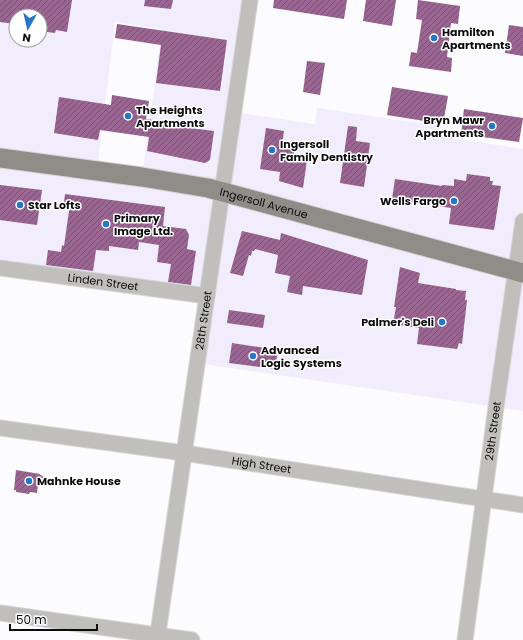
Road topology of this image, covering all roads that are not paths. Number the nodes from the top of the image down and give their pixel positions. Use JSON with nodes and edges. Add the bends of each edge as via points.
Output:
{"nodes":[{"id":1,"x":250,"y":0,"type":"edge"},
{"id":2,"x":0,"y":158,"type":"edge"},
{"id":3,"x":222,"y":192,"type":"junction"},
{"id":4,"x":523,"y":221,"type":"edge"},
{"id":5,"x":0,"y":268,"type":"edge"},
{"id":6,"x":519,"y":272,"type":"edge"},
{"id":7,"x":207,"y":296,"type":"junction"},
{"id":8,"x":0,"y":428,"type":"edge"},
{"id":9,"x":184,"y":453,"type":"junction"},
{"id":10,"x":484,"y":500,"type":"junction"},
{"id":11,"x":523,"y":506,"type":"edge"},
{"id":12,"x":0,"y":613,"type":"edge"},
{"id":13,"x":157,"y":637,"type":"edge"},
{"id":14,"x":192,"y":640,"type":"edge"},
{"id":15,"x":465,"y":640,"type":"edge"}],
"edges":[{"from":1,"to":3,"type":"street","name":"28th Street"},
{"from":2,"to":3,"type":"main road","name":"Ingersoll Avenue","via":[[164,181]]},
{"from":3,"to":6,"type":"main road","name":"Ingersoll Avenue"},
{"from":3,"to":7,"type":"street","name":"28th Street"},
{"from":4,"to":6,"type":"street","name":"29th Street"},
{"from":5,"to":7,"type":"street","name":"Linden Street"},
{"from":6,"to":10,"type":"street","name":"29th Street"},
{"from":7,"to":9,"type":"street","name":"28th Street"},
{"from":8,"to":9,"type":"street","name":"High Street"},
{"from":9,"to":10,"type":"street","name":"High Street"},
{"from":9,"to":13,"type":"street","name":"28th Street"},
{"from":10,"to":11,"type":"street","name":"High Street"},
{"from":10,"to":15,"type":"street","name":"29th Street"},
{"from":12,"to":13,"type":"street"},
{"from":13,"to":14,"type":"street"}]}
